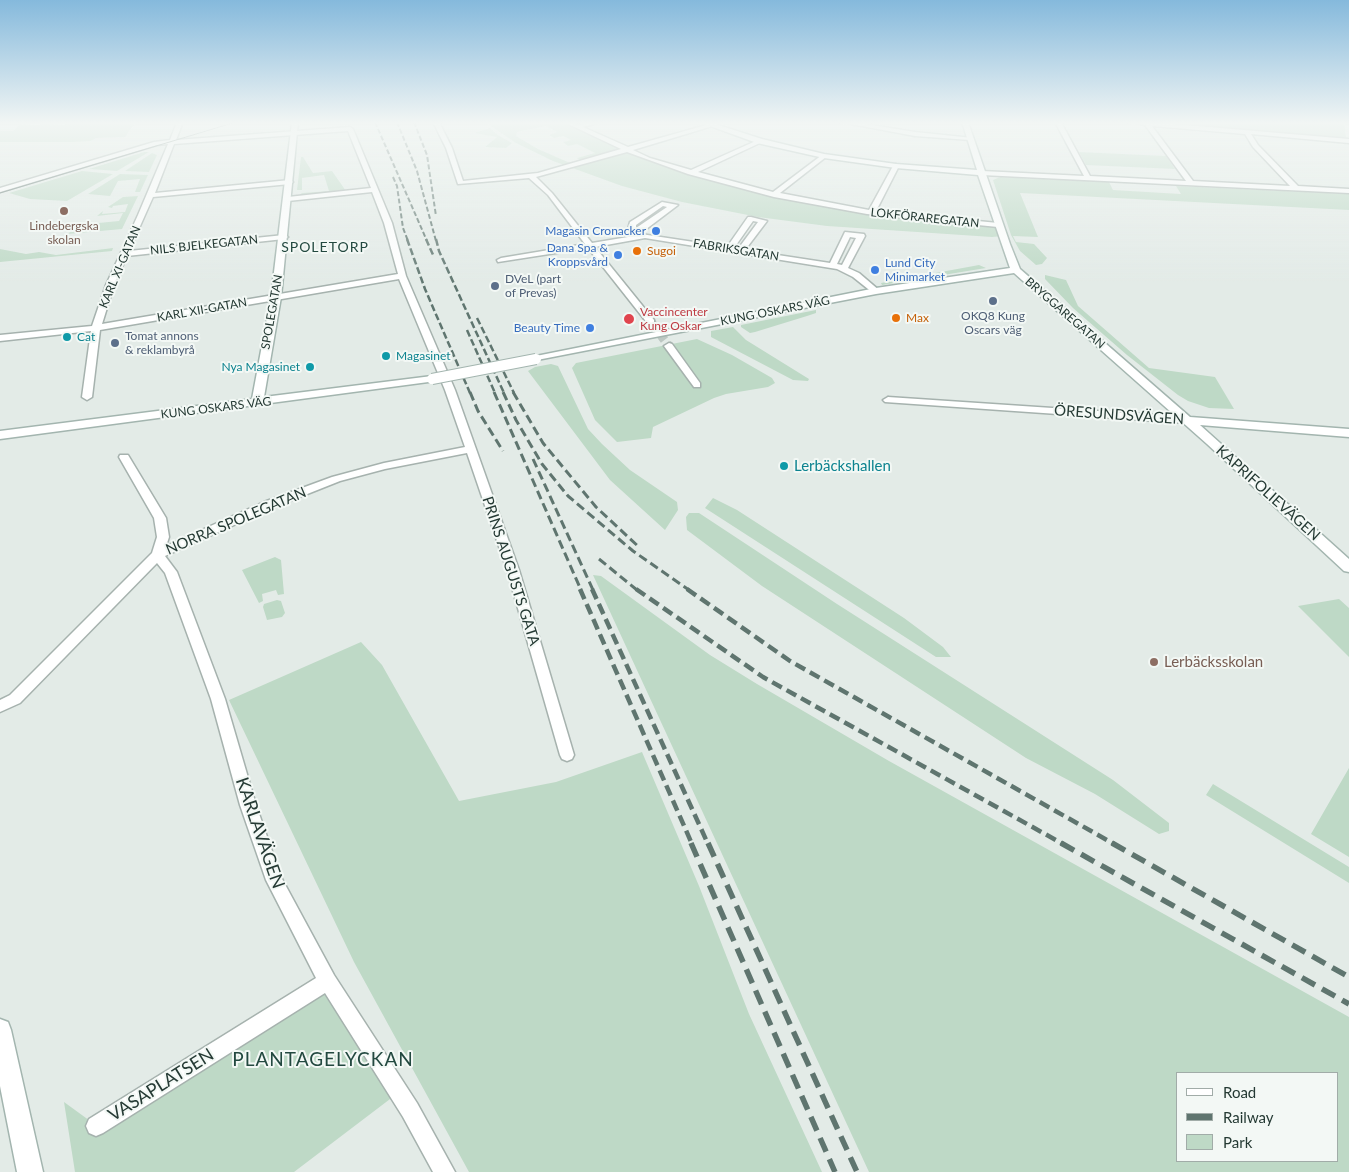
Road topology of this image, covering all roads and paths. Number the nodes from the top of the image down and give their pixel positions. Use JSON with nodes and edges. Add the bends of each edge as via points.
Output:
{"nodes":[{"id":1,"x":43,"y":177,"type":"edge"},
{"id":2,"x":158,"y":177,"type":"edge"},
{"id":3,"x":290,"y":177,"type":"edge"},
{"id":4,"x":369,"y":177,"type":"edge"},
{"id":5,"x":458,"y":177,"type":"edge"},
{"id":6,"x":523,"y":177,"type":"edge"},
{"id":7,"x":531,"y":177,"type":"edge"},
{"id":8,"x":704,"y":177,"type":"edge"},
{"id":9,"x":797,"y":177,"type":"edge"},
{"id":10,"x":890,"y":177,"type":"edge"},
{"id":11,"x":983,"y":177,"type":"edge"},
{"id":12,"x":1060,"y":177,"type":"edge"},
{"id":13,"x":1185,"y":177,"type":"edge"},
{"id":14,"x":1285,"y":177,"type":"edge"},
{"id":15,"x":1088,"y":178,"type":"joint"},
{"id":16,"x":290,"y":182,"type":"junction"},
{"id":17,"x":1190,"y":184,"type":"junction"},
{"id":18,"x":1297,"y":189,"type":"junction"},
{"id":19,"x":0,"y":190,"type":"edge"},
{"id":20,"x":374,"y":190,"type":"junction"},
{"id":21,"x":1349,"y":192,"type":"edge"},
{"id":22,"x":151,"y":195,"type":"junction"},
{"id":23,"x":774,"y":195,"type":"junction"},
{"id":24,"x":288,"y":198,"type":"junction"},
{"id":25,"x":872,"y":212,"type":"junction"},
{"id":26,"x":998,"y":225,"type":"junction"},
{"id":27,"x":637,"y":234,"type":"junction"},
{"id":28,"x":284,"y":237,"type":"junction"},
{"id":29,"x":588,"y":244,"type":"junction"},
{"id":30,"x":730,"y":248,"type":"junction"},
{"id":31,"x":741,"y":250,"type":"junction"},
{"id":32,"x":124,"y":254,"type":"junction"},
{"id":33,"x":502,"y":260,"type":"dead end"},
{"id":34,"x":833,"y":265,"type":"junction"},
{"id":35,"x":844,"y":268,"type":"junction"},
{"id":36,"x":1016,"y":270,"type":"junction"},
{"id":37,"x":402,"y":276,"type":"junction"},
{"id":38,"x":876,"y":291,"type":"junction"},
{"id":39,"x":276,"y":297,"type":"junction"},
{"id":40,"x":651,"y":322,"type":"tunnel mouth"},
{"id":41,"x":96,"y":328,"type":"junction"},
{"id":42,"x":0,"y":338,"type":"edge"},
{"id":43,"x":669,"y":346,"type":"tunnel mouth"},
{"id":44,"x":698,"y":385,"type":"dead end"},
{"id":45,"x":87,"y":397,"type":"dead end"},
{"id":46,"x":888,"y":400,"type":"dead end"},
{"id":47,"x":257,"y":403,"type":"junction"},
{"id":48,"x":1187,"y":420,"type":"junction"},
{"id":49,"x":1349,"y":433,"type":"edge"},
{"id":50,"x":0,"y":435,"type":"edge"},
{"id":51,"x":470,"y":449,"type":"junction"},
{"id":52,"x":124,"y":457,"type":"dead end"},
{"id":53,"x":157,"y":555,"type":"junction"},
{"id":54,"x":1349,"y":567,"type":"edge"},
{"id":55,"x":0,"y":706,"type":"edge"},
{"id":56,"x":567,"y":755,"type":"dead end"},
{"id":57,"x":328,"y":981,"type":"junction"},
{"id":58,"x":0,"y":1030,"type":"edge"},
{"id":59,"x":96,"y":1126,"type":"dead end"},
{"id":60,"x":30,"y":1172,"type":"edge"},
{"id":61,"x":445,"y":1172,"type":"edge"}],
"edges":[{"from":1,"to":19,"type":"street"},
{"from":2,"to":22,"type":"street","name":"KARL XI-GATAN"},
{"from":3,"to":16,"type":"main road","name":"SPOLEGATAN"},
{"from":4,"to":20,"type":"street","name":"PRINS AUGUSTS GATA"},
{"from":5,"to":6,"type":"street","via":[[460,183]]},
{"from":7,"to":29,"type":"street","via":[[550,194]]},
{"from":8,"to":23,"type":"street","name":"LOKFÖRAREGATAN"},
{"from":9,"to":23,"type":"street"},
{"from":10,"to":25,"type":"street"},
{"from":11,"to":26,"type":"main road","name":"BRYGGAREGATAN"},
{"from":12,"to":15,"type":"street"},
{"from":13,"to":17,"type":"street"},
{"from":14,"to":18,"type":"street"},
{"from":15,"to":17,"type":"street"},
{"from":16,"to":22,"type":"street"},
{"from":16,"to":24,"type":"main road","name":"SPOLEGATAN"},
{"from":17,"to":18,"type":"street"},
{"from":18,"to":21,"type":"street"},
{"from":20,"to":24,"type":"street"},
{"from":20,"to":37,"type":"street","name":"PRINS AUGUSTS GATA","via":[[388,223]]},
{"from":22,"to":32,"type":"street","name":"KARL XI-GATAN"},
{"from":23,"to":25,"type":"street","name":"LOKFÖRAREGATAN"},
{"from":24,"to":28,"type":"main road","name":"SPOLEGATAN"},
{"from":25,"to":26,"type":"street","name":"LOKFÖRAREGATAN"},
{"from":26,"to":36,"type":"main road","name":"BRYGGAREGATAN"},
{"from":27,"to":27,"type":"street","via":[[650,224],[674,205],[662,204],[633,224]]},
{"from":27,"to":29,"type":"street","name":"FABRIKSGATAN"},
{"from":27,"to":30,"type":"street","name":"FABRIKSGATAN"},
{"from":28,"to":32,"type":"street","name":"NILS BJELKEGATAN"},
{"from":28,"to":39,"type":"main road","name":"SPOLEGATAN"},
{"from":29,"to":33,"type":"street","name":"FABRIKSGATAN"},
{"from":29,"to":40,"type":"street"},
{"from":30,"to":31,"type":"street","name":"FABRIKSGATAN"},
{"from":30,"to":31,"type":"street","via":[[751,219],[763,221]]},
{"from":31,"to":34,"type":"street","name":"FABRIKSGATAN"},
{"from":32,"to":41,"type":"street","name":"KARL XI-GATAN"},
{"from":34,"to":35,"type":"street","name":"FABRIKSGATAN"},
{"from":34,"to":35,"type":"street","via":[[848,234],[861,236]]},
{"from":35,"to":38,"type":"street","name":"FABRIKSGATAN"},
{"from":36,"to":38,"type":"main road","name":"KUNG OSKARS VÄG"},
{"from":36,"to":48,"type":"main road","name":"BRYGGAREGATAN"},
{"from":37,"to":39,"type":"street","name":"KARL XII-GATAN"},
{"from":37,"to":51,"type":"street","name":"PRINS AUGUSTS GATA","via":[[450,390]]},
{"from":38,"to":47,"type":"main road","name":"KUNG OSKARS VÄG","bridge":true,"via":[[432,379]]},
{"from":39,"to":41,"type":"street","name":"KARL XII-GATAN"},
{"from":39,"to":47,"type":"main road","name":"SPOLEGATAN"},
{"from":41,"to":42,"type":"street","name":"KARL XII-GATAN"},
{"from":41,"to":45,"type":"street","name":"KARL XI-GATAN"},
{"from":43,"to":44,"type":"street"},
{"from":46,"to":48,"type":"street","name":"ÖRESUNDSVÄGEN"},
{"from":47,"to":50,"type":"main road","name":"KUNG OSKARS VÄG"},
{"from":48,"to":49,"type":"main road","name":"ÖRESUNDSVÄGEN"},
{"from":48,"to":54,"type":"main road","name":"KAPRIFOLIEVÄGEN"},
{"from":51,"to":53,"type":"street","name":"NORRA SPOLEGATAN","via":[[336,479],[268,505]]},
{"from":51,"to":56,"type":"street","name":"PRINS AUGUSTS GATA","via":[[513,570]]},
{"from":52,"to":53,"type":"street","via":[[160,518],[163,537]]},
{"from":53,"to":55,"type":"street","name":"NORRA SPOLEGATAN","via":[[15,699]]},
{"from":53,"to":57,"type":"street","name":"KARLAVÄGEN","via":[[170,572],[218,699],[248,805],[274,880]]},
{"from":57,"to":59,"type":"street","name":"VASAPLATSEN"},
{"from":57,"to":61,"type":"street","name":"KARLAVÄGEN","via":[[410,1110]]},
{"from":58,"to":60,"type":"main road"}]}
